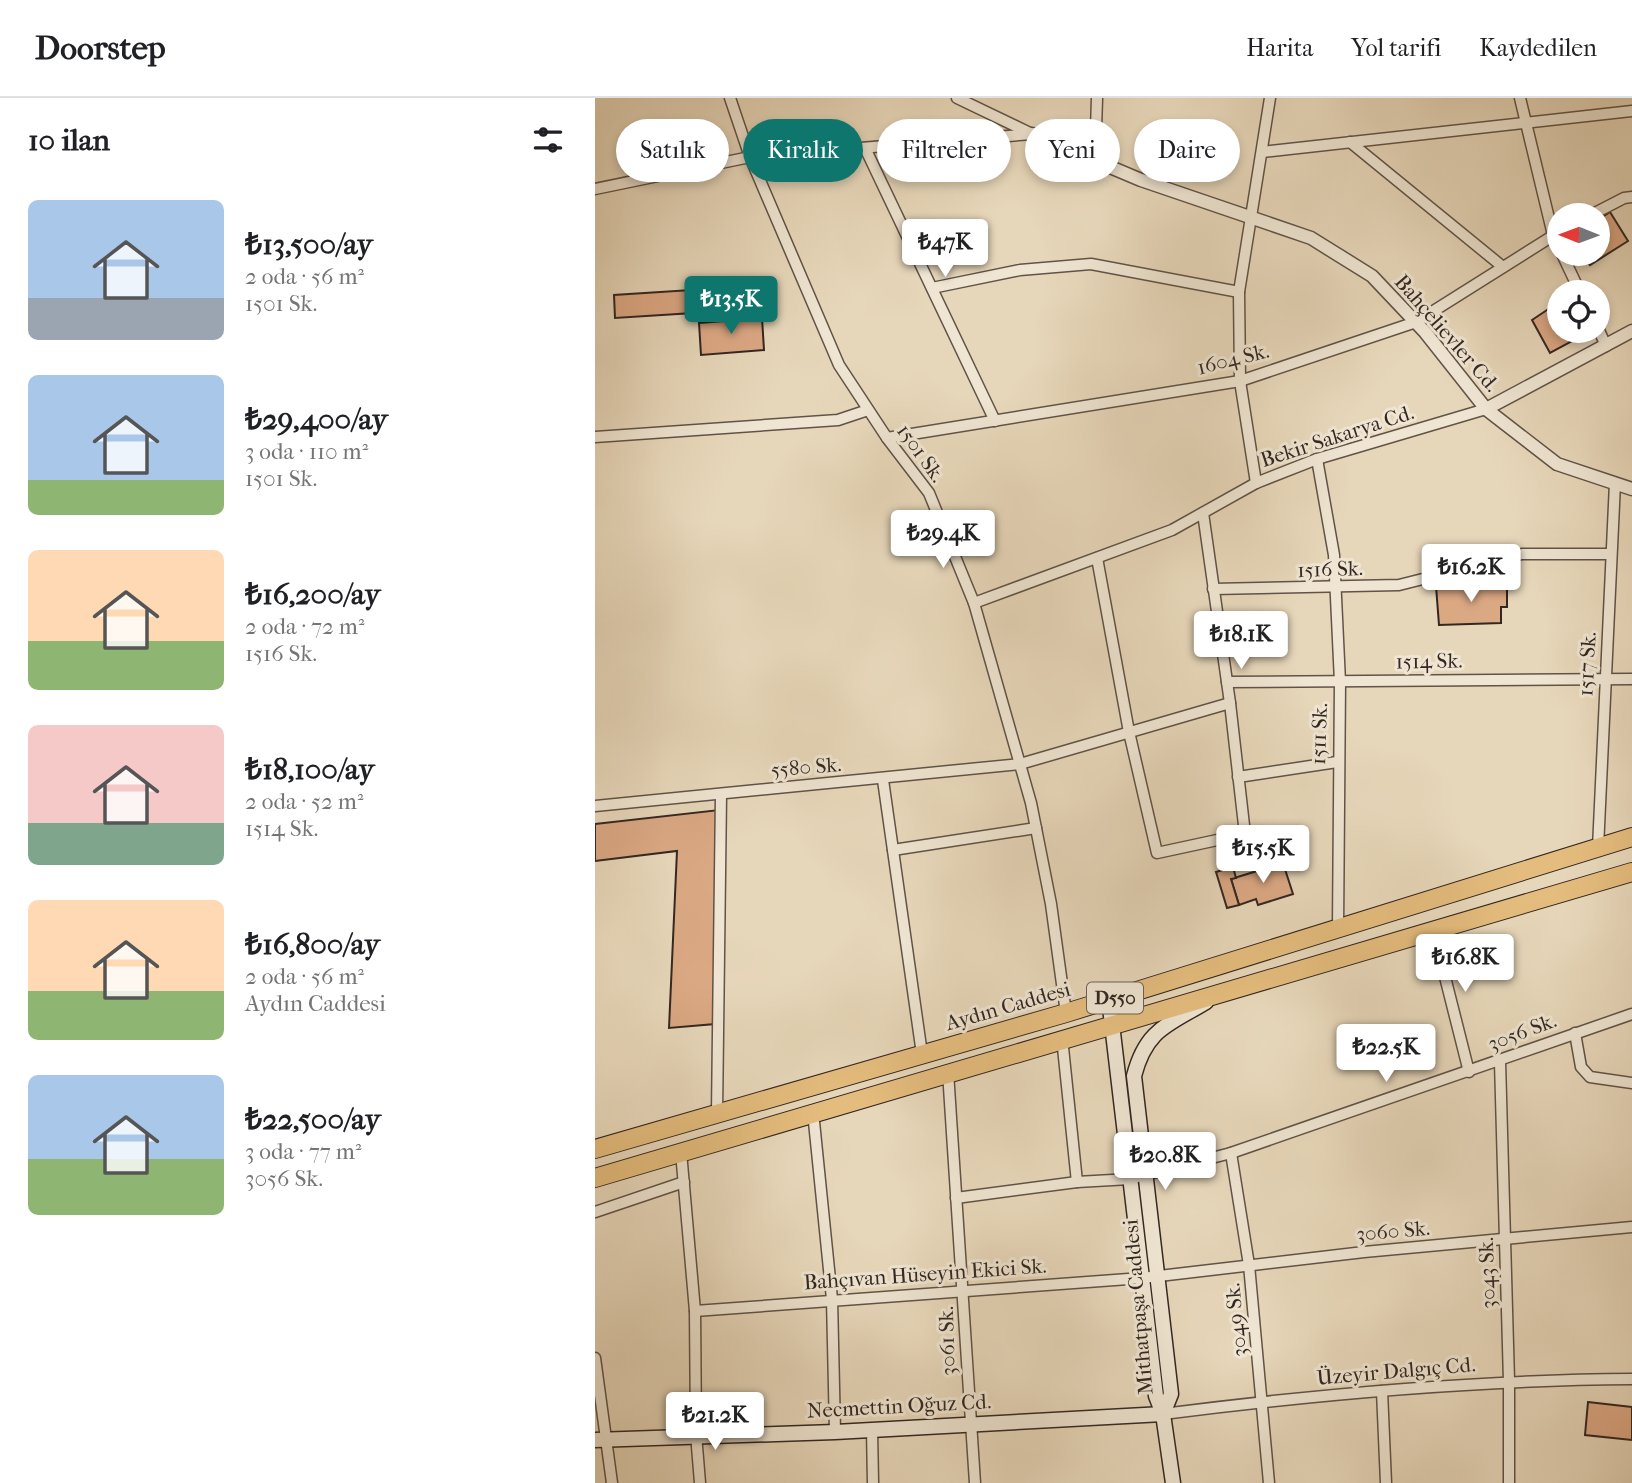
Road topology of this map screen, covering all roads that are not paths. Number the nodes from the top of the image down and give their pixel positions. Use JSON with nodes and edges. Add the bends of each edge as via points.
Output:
{"nodes":[{"id":1,"x":730,"y":98,"type":"edge"},
{"id":2,"x":957,"y":98,"type":"edge"},
{"id":3,"x":1097,"y":98,"type":"edge"},
{"id":4,"x":1270,"y":98,"type":"edge"},
{"id":5,"x":1520,"y":98,"type":"edge"},
{"id":6,"x":979,"y":104,"type":"edge"},
{"id":7,"x":1632,"y":111,"type":"edge"},
{"id":8,"x":1096,"y":119,"type":"edge"},
{"id":9,"x":1523,"y":121,"type":"junction"},
{"id":10,"x":1025,"y":130,"type":"edge"},
{"id":11,"x":1025,"y":135,"type":"edge"},
{"id":12,"x":743,"y":136,"type":"edge"},
{"id":13,"x":1350,"y":142,"type":"junction"},
{"id":14,"x":863,"y":150,"type":"edge"},
{"id":15,"x":866,"y":150,"type":"junction"},
{"id":16,"x":1262,"y":152,"type":"junction"},
{"id":17,"x":743,"y":158,"type":"edge"},
{"id":18,"x":1120,"y":170,"type":"edge"},
{"id":19,"x":761,"y":182,"type":"edge"},
{"id":20,"x":595,"y":189,"type":"edge"},
{"id":21,"x":1632,"y":197,"type":"edge"},
{"id":22,"x":1547,"y":203,"type":"edge"},
{"id":23,"x":1610,"y":206,"type":"edge"},
{"id":24,"x":1253,"y":218,"type":"junction"},
{"id":25,"x":1547,"y":239,"type":"edge"},
{"id":26,"x":1503,"y":267,"type":"junction"},
{"id":27,"x":932,"y":288,"type":"junction"},
{"id":28,"x":1239,"y":292,"type":"junction"},
{"id":29,"x":1416,"y":322,"type":"junction"},
{"id":30,"x":1632,"y":331,"type":"edge"},
{"id":31,"x":1606,"y":343,"type":"edge"},
{"id":32,"x":1607,"y":346,"type":"junction"},
{"id":33,"x":1240,"y":381,"type":"junction"},
{"id":34,"x":1486,"y":409,"type":"junction"},
{"id":35,"x":868,"y":410,"type":"junction"},
{"id":36,"x":995,"y":421,"type":"junction"},
{"id":37,"x":595,"y":436,"type":"edge"},
{"id":38,"x":887,"y":438,"type":"junction"},
{"id":39,"x":1317,"y":459,"type":"junction"},
{"id":40,"x":1256,"y":483,"type":"junction"},
{"id":41,"x":1615,"y":483,"type":"junction"},
{"id":42,"x":1632,"y":489,"type":"edge"},
{"id":43,"x":1203,"y":513,"type":"junction"},
{"id":44,"x":1611,"y":554,"type":"junction"},
{"id":45,"x":1097,"y":558,"type":"junction"},
{"id":46,"x":1213,"y":589,"type":"junction"},
{"id":47,"x":1335,"y":589,"type":"junction"},
{"id":48,"x":974,"y":603,"type":"junction"},
{"id":49,"x":1606,"y":679,"type":"junction"},
{"id":50,"x":1632,"y":679,"type":"edge"},
{"id":51,"x":1227,"y":682,"type":"junction"},
{"id":52,"x":1340,"y":682,"type":"junction"},
{"id":53,"x":1230,"y":703,"type":"junction"},
{"id":54,"x":1129,"y":732,"type":"junction"},
{"id":55,"x":1338,"y":762,"type":"junction"},
{"id":56,"x":1020,"y":764,"type":"junction"},
{"id":57,"x":1238,"y":777,"type":"junction"},
{"id":58,"x":883,"y":780,"type":"junction"},
{"id":59,"x":721,"y":794,"type":"junction"},
{"id":60,"x":595,"y":806,"type":"edge"},
{"id":61,"x":1036,"y":828,"type":"junction"},
{"id":62,"x":1632,"y":837,"type":"edge"},
{"id":63,"x":1598,"y":848,"type":"junction"},
{"id":64,"x":893,"y":850,"type":"junction"},
{"id":65,"x":1632,"y":872,"type":"edge"},
{"id":66,"x":1338,"y":929,"type":"junction"},
{"id":67,"x":1425,"y":932,"type":"junction"},
{"id":68,"x":1225,"y":990,"type":"junction"},
{"id":69,"x":1109,"y":999,"type":"junction"},
{"id":70,"x":1066,"y":1013,"type":"junction"},
{"id":71,"x":1632,"y":1014,"type":"edge"},
{"id":72,"x":1112,"y":1024,"type":"junction"},
{"id":73,"x":1575,"y":1033,"type":"junction"},
{"id":74,"x":1062,"y":1038,"type":"junction"},
{"id":75,"x":922,"y":1054,"type":"junction"},
{"id":76,"x":1500,"y":1062,"type":"junction"},
{"id":77,"x":948,"y":1072,"type":"junction"},
{"id":78,"x":1469,"y":1072,"type":"junction"},
{"id":79,"x":1632,"y":1083,"type":"edge"},
{"id":80,"x":813,"y":1112,"type":"junction"},
{"id":81,"x":717,"y":1113,"type":"junction"},
{"id":82,"x":595,"y":1149,"type":"edge"},
{"id":83,"x":681,"y":1152,"type":"junction"},
{"id":84,"x":1231,"y":1153,"type":"junction"},
{"id":85,"x":1146,"y":1177,"type":"junction"},
{"id":86,"x":595,"y":1178,"type":"edge"},
{"id":87,"x":1130,"y":1179,"type":"junction"},
{"id":88,"x":684,"y":1182,"type":"junction"},
{"id":89,"x":1077,"y":1182,"type":"junction"},
{"id":90,"x":956,"y":1198,"type":"junction"},
{"id":91,"x":595,"y":1212,"type":"edge"},
{"id":92,"x":1632,"y":1227,"type":"edge"},
{"id":93,"x":1505,"y":1241,"type":"junction"},
{"id":94,"x":1249,"y":1265,"type":"junction"},
{"id":95,"x":1157,"y":1276,"type":"junction"},
{"id":96,"x":1142,"y":1278,"type":"junction"},
{"id":97,"x":964,"y":1290,"type":"junction"},
{"id":98,"x":832,"y":1299,"type":"junction"},
{"id":99,"x":695,"y":1311,"type":"junction"},
{"id":100,"x":595,"y":1358,"type":"edge"},
{"id":101,"x":1632,"y":1379,"type":"edge"},
{"id":102,"x":1509,"y":1381,"type":"junction"},
{"id":103,"x":1382,"y":1391,"type":"junction"},
{"id":104,"x":1263,"y":1401,"type":"junction"},
{"id":105,"x":1163,"y":1414,"type":"junction"},
{"id":106,"x":970,"y":1423,"type":"junction"},
{"id":107,"x":872,"y":1429,"type":"junction"},
{"id":108,"x":835,"y":1432,"type":"junction"},
{"id":109,"x":696,"y":1434,"type":"junction"},
{"id":110,"x":602,"y":1440,"type":"edge"},
{"id":111,"x":612,"y":1483,"type":"edge"},
{"id":112,"x":700,"y":1483,"type":"edge"},
{"id":113,"x":873,"y":1483,"type":"edge"},
{"id":114,"x":975,"y":1483,"type":"edge"},
{"id":115,"x":1173,"y":1483,"type":"edge"},
{"id":116,"x":1269,"y":1483,"type":"edge"},
{"id":117,"x":1386,"y":1483,"type":"edge"},
{"id":118,"x":1509,"y":1483,"type":"edge"}],
"edges":[{"from":1,"to":12,"type":"street","name":"1501 Sk."},
{"from":2,"to":6,"type":"street"},
{"from":3,"to":8,"type":"street"},
{"from":4,"to":16,"type":"street"},
{"from":5,"to":9,"type":"street"},
{"from":6,"to":10,"type":"street"},
{"from":7,"to":9,"type":"street"},
{"from":9,"to":13,"type":"street"},
{"from":9,"to":22,"type":"street"},
{"from":11,"to":15,"type":"street"},
{"from":13,"to":16,"type":"street"},
{"from":13,"to":26,"type":"street"},
{"from":14,"to":15,"type":"street"},
{"from":15,"to":27,"type":"street"},
{"from":16,"to":24,"type":"street"},
{"from":17,"to":20,"type":"street"},
{"from":18,"to":24,"type":"street","name":"Bahçelievler Cd."},
{"from":19,"to":35,"type":"street","name":"1501 Sk.","via":[[839,365]]},
{"from":21,"to":23,"type":"street"},
{"from":24,"to":28,"type":"street"},
{"from":24,"to":29,"type":"street","name":"Bahçelievler Cd.","via":[[1311,238],[1372,276]]},
{"from":25,"to":26,"type":"street","name":"1604 Sk."},
{"from":26,"to":29,"type":"street","name":"1604 Sk."},
{"from":27,"to":28,"type":"street","via":[[1020,270],[1091,264]]},
{"from":27,"to":36,"type":"street"},
{"from":28,"to":33,"type":"street"},
{"from":29,"to":33,"type":"street","name":"1604 Sk."},
{"from":29,"to":34,"type":"street","name":"Bahçelievler Cd."},
{"from":30,"to":32,"type":"street","name":"Bekir Sakarya Cd."},
{"from":31,"to":32,"type":"street"},
{"from":32,"to":34,"type":"street","name":"Bekir Sakarya Cd."},
{"from":33,"to":36,"type":"street","name":"1604 Sk."},
{"from":33,"to":40,"type":"street"},
{"from":34,"to":39,"type":"street","name":"Bekir Sakarya Cd."},
{"from":34,"to":41,"type":"street","name":"Bahçelievler Cd.","via":[[1557,464]]},
{"from":35,"to":37,"type":"street","via":[[838,419]]},
{"from":35,"to":38,"type":"street","name":"1501 Sk."},
{"from":36,"to":38,"type":"street","name":"1604 Sk."},
{"from":38,"to":48,"type":"street","name":"1501 Sk.","via":[[929,493]]},
{"from":39,"to":40,"type":"street","name":"Bekir Sakarya Cd."},
{"from":39,"to":47,"type":"street","name":"1511 Sk.","via":[[1334,555]]},
{"from":40,"to":43,"type":"street","name":"Bekir Sakarya Cd."},
{"from":41,"to":42,"type":"street","name":"Bahçelievler Cd."},
{"from":41,"to":44,"type":"street","name":"1517 Sk."},
{"from":43,"to":45,"type":"street","name":"Bekir Sakarya Cd.","via":[[1172,530]]},
{"from":43,"to":46,"type":"street"},
{"from":44,"to":47,"type":"street","name":"1516 Sk.","via":[[1522,554],[1399,585]]},
{"from":44,"to":49,"type":"street","name":"1517 Sk."},
{"from":45,"to":48,"type":"street","name":"Bekir Sakarya Cd."},
{"from":45,"to":54,"type":"street"},
{"from":46,"to":47,"type":"street","name":"1516 Sk."},
{"from":46,"to":51,"type":"street"},
{"from":47,"to":52,"type":"street","name":"1511 Sk."},
{"from":48,"to":56,"type":"street","name":"1501 Sk."},
{"from":49,"to":50,"type":"street","name":"1514 Sk."},
{"from":49,"to":52,"type":"street","name":"1514 Sk."},
{"from":49,"to":63,"type":"street","name":"1517 Sk."},
{"from":51,"to":52,"type":"street","name":"1514 Sk."},
{"from":51,"to":53,"type":"street"},
{"from":52,"to":55,"type":"street","name":"1511 Sk."},
{"from":53,"to":54,"type":"street","name":"5580 Sk."},
{"from":53,"to":57,"type":"street"},
{"from":54,"to":56,"type":"street","name":"5580 Sk."},
{"from":54,"to":57,"type":"street","via":[[1157,853],[1245,834]]},
{"from":55,"to":57,"type":"street"},
{"from":55,"to":66,"type":"street","name":"1511 Sk."},
{"from":56,"to":58,"type":"street","name":"5580 Sk."},
{"from":56,"to":61,"type":"street","name":"1501 Sk."},
{"from":58,"to":59,"type":"street","name":"5580 Sk."},
{"from":58,"to":64,"type":"street"},
{"from":59,"to":60,"type":"street","name":"5580 Sk."},
{"from":59,"to":81,"type":"street"},
{"from":61,"to":64,"type":"street"},
{"from":61,"to":70,"type":"street","name":"1501 Sk."},
{"from":62,"to":63,"type":"highway","name":"Aydın Caddesi","number":"D550"},
{"from":63,"to":66,"type":"highway","name":"Aydın Caddesi","number":"D550"},
{"from":64,"to":75,"type":"street"},
{"from":65,"to":67,"type":"highway","number":"D550"},
{"from":66,"to":69,"type":"highway","name":"Aydın Caddesi","number":"D550"},
{"from":67,"to":68,"type":"highway","number":"D550"},
{"from":67,"to":78,"type":"street","via":[[1441,961]]},
{"from":68,"to":72,"type":"highway","number":"D550"},
{"from":68,"to":85,"type":"main road","name":"Mithatpaşa Caddesi","via":[[1152,1035],[1140,1053],[1134,1076]]},
{"from":69,"to":70,"type":"highway","name":"Aydın Caddesi","number":"D550"},
{"from":69,"to":72,"type":"main road","name":"Mithatpaşa Caddesi"},
{"from":70,"to":75,"type":"highway","name":"Aydın Caddesi","number":"D550"},
{"from":71,"to":73,"type":"street","name":"3056 Sk."},
{"from":72,"to":74,"type":"highway","number":"D550"},
{"from":72,"to":87,"type":"main road","name":"Mithatpaşa Caddesi"},
{"from":73,"to":76,"type":"street","name":"3056 Sk."},
{"from":73,"to":79,"type":"street","via":[[1581,1067],[1590,1077]]},
{"from":74,"to":77,"type":"highway","number":"D550"},
{"from":74,"to":89,"type":"street"},
{"from":75,"to":81,"type":"highway","name":"Aydın Caddesi","number":"D550"},
{"from":76,"to":78,"type":"street","name":"3056 Sk."},
{"from":76,"to":93,"type":"street","name":"3043 Sk."},
{"from":77,"to":80,"type":"highway","number":"D550"},
{"from":77,"to":90,"type":"street","name":"3061 Sk."},
{"from":78,"to":84,"type":"street","name":"3056 Sk."},
{"from":80,"to":83,"type":"highway","number":"D550"},
{"from":80,"to":98,"type":"street"},
{"from":81,"to":82,"type":"highway","name":"Aydın Caddesi","number":"D550"},
{"from":83,"to":86,"type":"highway","number":"D550"},
{"from":83,"to":88,"type":"street"},
{"from":84,"to":85,"type":"street","name":"3056 Sk."},
{"from":84,"to":94,"type":"street","name":"3049 Sk."},
{"from":85,"to":87,"type":"street","name":"3056 Sk."},
{"from":85,"to":95,"type":"main road","name":"Mithatpaşa Caddesi"},
{"from":87,"to":89,"type":"street","name":"3056 Sk."},
{"from":87,"to":96,"type":"main road","name":"Mithatpaşa Caddesi"},
{"from":88,"to":91,"type":"street"},
{"from":88,"to":99,"type":"street"},
{"from":89,"to":90,"type":"street","name":"3056 Sk."},
{"from":90,"to":97,"type":"street","name":"3061 Sk."},
{"from":92,"to":93,"type":"street","name":"3060 Sk."},
{"from":93,"to":94,"type":"street","name":"3060 Sk."},
{"from":93,"to":102,"type":"street","name":"3043 Sk."},
{"from":94,"to":95,"type":"street","name":"3060 Sk."},
{"from":94,"to":104,"type":"street","name":"3049 Sk."},
{"from":95,"to":96,"type":"street","name":"Bahçıvan Hüseyin Ekici Sk."},
{"from":95,"to":105,"type":"main road","name":"Mithatpaşa Caddesi","via":[[1171,1394]]},
{"from":96,"to":97,"type":"street","name":"Bahçıvan Hüseyin Ekici Sk."},
{"from":96,"to":105,"type":"main road","name":"Mithatpaşa Caddesi","via":[[1156,1396]]},
{"from":97,"to":98,"type":"street","name":"Bahçıvan Hüseyin Ekici Sk."},
{"from":97,"to":106,"type":"street","name":"3061 Sk."},
{"from":98,"to":99,"type":"street","name":"Bahçıvan Hüseyin Ekici Sk."},
{"from":98,"to":108,"type":"street"},
{"from":99,"to":109,"type":"street"},
{"from":100,"to":110,"type":"street"},
{"from":101,"to":102,"type":"street","name":"Üzeyir Dalgıç Cd."},
{"from":102,"to":103,"type":"street","name":"Üzeyir Dalgıç Cd."},
{"from":102,"to":118,"type":"street","name":"3043 Sk."},
{"from":103,"to":104,"type":"street","name":"Üzeyir Dalgıç Cd."},
{"from":103,"to":117,"type":"street"},
{"from":104,"to":105,"type":"street","name":"Üzeyir Dalgıç Cd."},
{"from":104,"to":116,"type":"street","name":"3049 Sk."},
{"from":105,"to":106,"type":"main road","name":"Necmettin Oğuz Cd."},
{"from":105,"to":115,"type":"main road","name":"Mithatpaşa Caddesi"},
{"from":106,"to":107,"type":"main road","name":"Necmettin Oğuz Cd."},
{"from":106,"to":114,"type":"street","name":"3061 Sk."},
{"from":107,"to":108,"type":"main road","name":"Necmettin Oğuz Cd."},
{"from":107,"to":113,"type":"street"},
{"from":108,"to":109,"type":"main road","name":"Necmettin Oğuz Cd."},
{"from":109,"to":110,"type":"main road","name":"Necmettin Oğuz Cd."},
{"from":109,"to":112,"type":"street"},
{"from":110,"to":111,"type":"street"}]}
